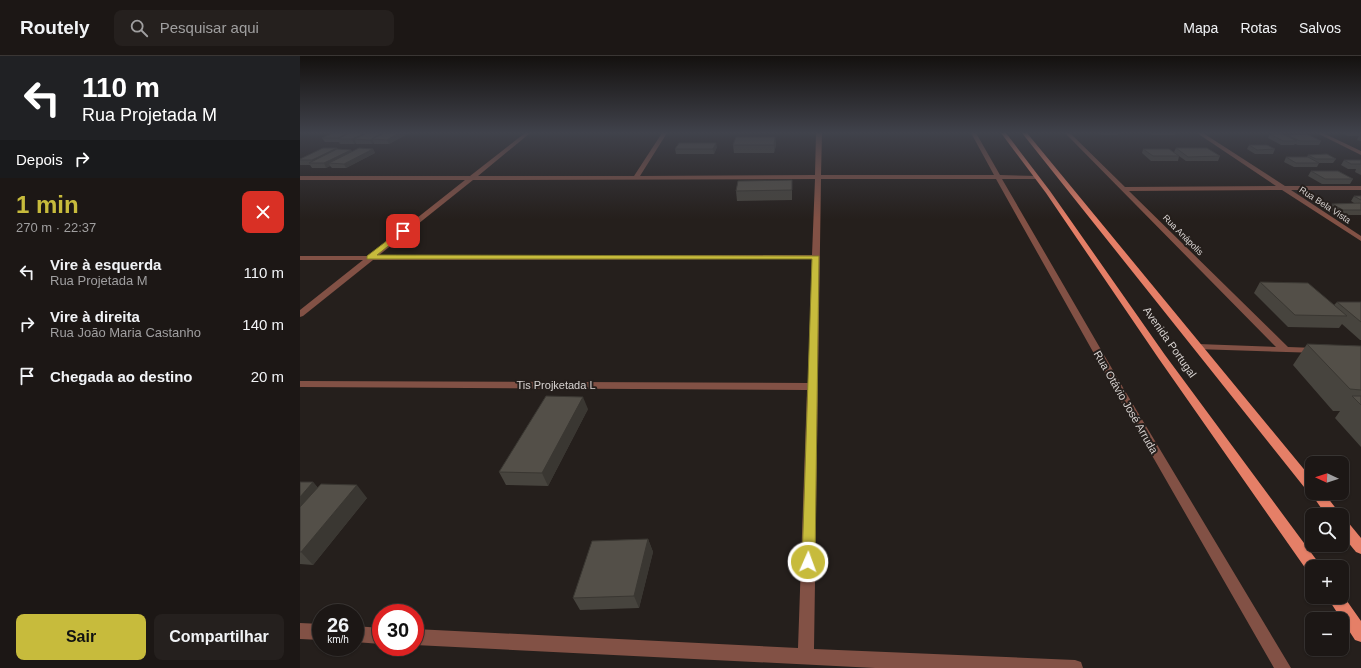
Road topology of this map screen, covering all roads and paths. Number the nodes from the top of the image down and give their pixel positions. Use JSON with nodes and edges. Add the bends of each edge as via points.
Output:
{"nodes":[{"id":1,"x":492,"y":162,"type":"edge"},
{"id":2,"x":646,"y":162,"type":"edge"},
{"id":3,"x":818,"y":162,"type":"edge"},
{"id":4,"x":989,"y":162,"type":"edge"},
{"id":5,"x":1024,"y":162,"type":"edge"},
{"id":6,"x":1047,"y":162,"type":"edge"},
{"id":7,"x":1096,"y":162,"type":"edge"},
{"id":8,"x":1243,"y":162,"type":"edge"},
{"id":9,"x":998,"y":177,"type":"junction"},
{"id":10,"x":1036,"y":177,"type":"junction"},
{"id":11,"x":300,"y":178,"type":"edge"},
{"id":12,"x":471,"y":178,"type":"junction"},
{"id":13,"x":635,"y":178,"type":"junction"},
{"id":14,"x":818,"y":178,"type":"junction"},
{"id":15,"x":1283,"y":188,"type":"junction"},
{"id":16,"x":1361,"y":188,"type":"edge"},
{"id":17,"x":1123,"y":189,"type":"junction"},
{"id":18,"x":1361,"y":239,"type":"edge"},
{"id":19,"x":816,"y":257,"type":"junction"},
{"id":20,"x":300,"y":258,"type":"edge"},
{"id":21,"x":369,"y":258,"type":"junction"},
{"id":22,"x":300,"y":314,"type":"edge"},
{"id":23,"x":1198,"y":347,"type":"junction"},
{"id":24,"x":1285,"y":350,"type":"junction"},
{"id":25,"x":1323,"y":351,"type":"edge"},
{"id":26,"x":300,"y":384,"type":"edge"},
{"id":27,"x":813,"y":387,"type":"junction"},
{"id":28,"x":1305,"y":479,"type":"edge"},
{"id":29,"x":1322,"y":500,"type":"edge"},
{"id":30,"x":1328,"y":508,"type":"edge"},
{"id":31,"x":1349,"y":533,"type":"edge"},
{"id":32,"x":1361,"y":548,"type":"edge"},
{"id":33,"x":1308,"y":560,"type":"edge"},
{"id":34,"x":1340,"y":604,"type":"edge"},
{"id":35,"x":300,"y":631,"type":"edge"},
{"id":36,"x":312,"y":632,"type":"edge"},
{"id":37,"x":1361,"y":634,"type":"edge"},
{"id":38,"x":424,"y":637,"type":"edge"},
{"id":39,"x":806,"y":657,"type":"junction"},
{"id":40,"x":1075,"y":668,"type":"edge"},
{"id":41,"x":1283,"y":668,"type":"edge"}],
"edges":[{"from":1,"to":12,"type":"street"},
{"from":2,"to":13,"type":"street"},
{"from":3,"to":14,"type":"street"},
{"from":4,"to":9,"type":"street","name":"Rua Otávio José Arruda"},
{"from":5,"to":10,"type":"main road","name":"Avenida Portugal"},
{"from":6,"to":23,"type":"main road","name":"Avenida Portugal"},
{"from":7,"to":17,"type":"street","name":"Rua Anápolis"},
{"from":8,"to":15,"type":"street","name":"Rua Bela Vista"},
{"from":9,"to":10,"type":"street"},
{"from":9,"to":14,"type":"street"},
{"from":9,"to":41,"type":"street","name":"Rua Otávio José Arruda"},
{"from":10,"to":33,"type":"main road","name":"Avenida Portugal"},
{"from":11,"to":12,"type":"street"},
{"from":12,"to":13,"type":"street"},
{"from":12,"to":21,"type":"street"},
{"from":13,"to":14,"type":"street"},
{"from":14,"to":19,"type":"street"},
{"from":15,"to":16,"type":"street"},
{"from":15,"to":17,"type":"street"},
{"from":15,"to":18,"type":"street","name":"Rua Bela Vista"},
{"from":17,"to":24,"type":"street","name":"Rua Anápolis"},
{"from":19,"to":21,"type":"street"},
{"from":19,"to":27,"type":"street"},
{"from":20,"to":21,"type":"street"},
{"from":21,"to":22,"type":"street"},
{"from":23,"to":24,"type":"street"},
{"from":23,"to":28,"type":"main road","name":"Avenida Portugal"},
{"from":24,"to":25,"type":"street"},
{"from":26,"to":27,"type":"street","name":"Tis Projketada L"},
{"from":27,"to":39,"type":"street"},
{"from":29,"to":30,"type":"main road"},
{"from":31,"to":32,"type":"main road"},
{"from":34,"to":37,"type":"main road"},
{"from":35,"to":36,"type":"street"},
{"from":38,"to":39,"type":"street"},
{"from":39,"to":40,"type":"street"}]}
